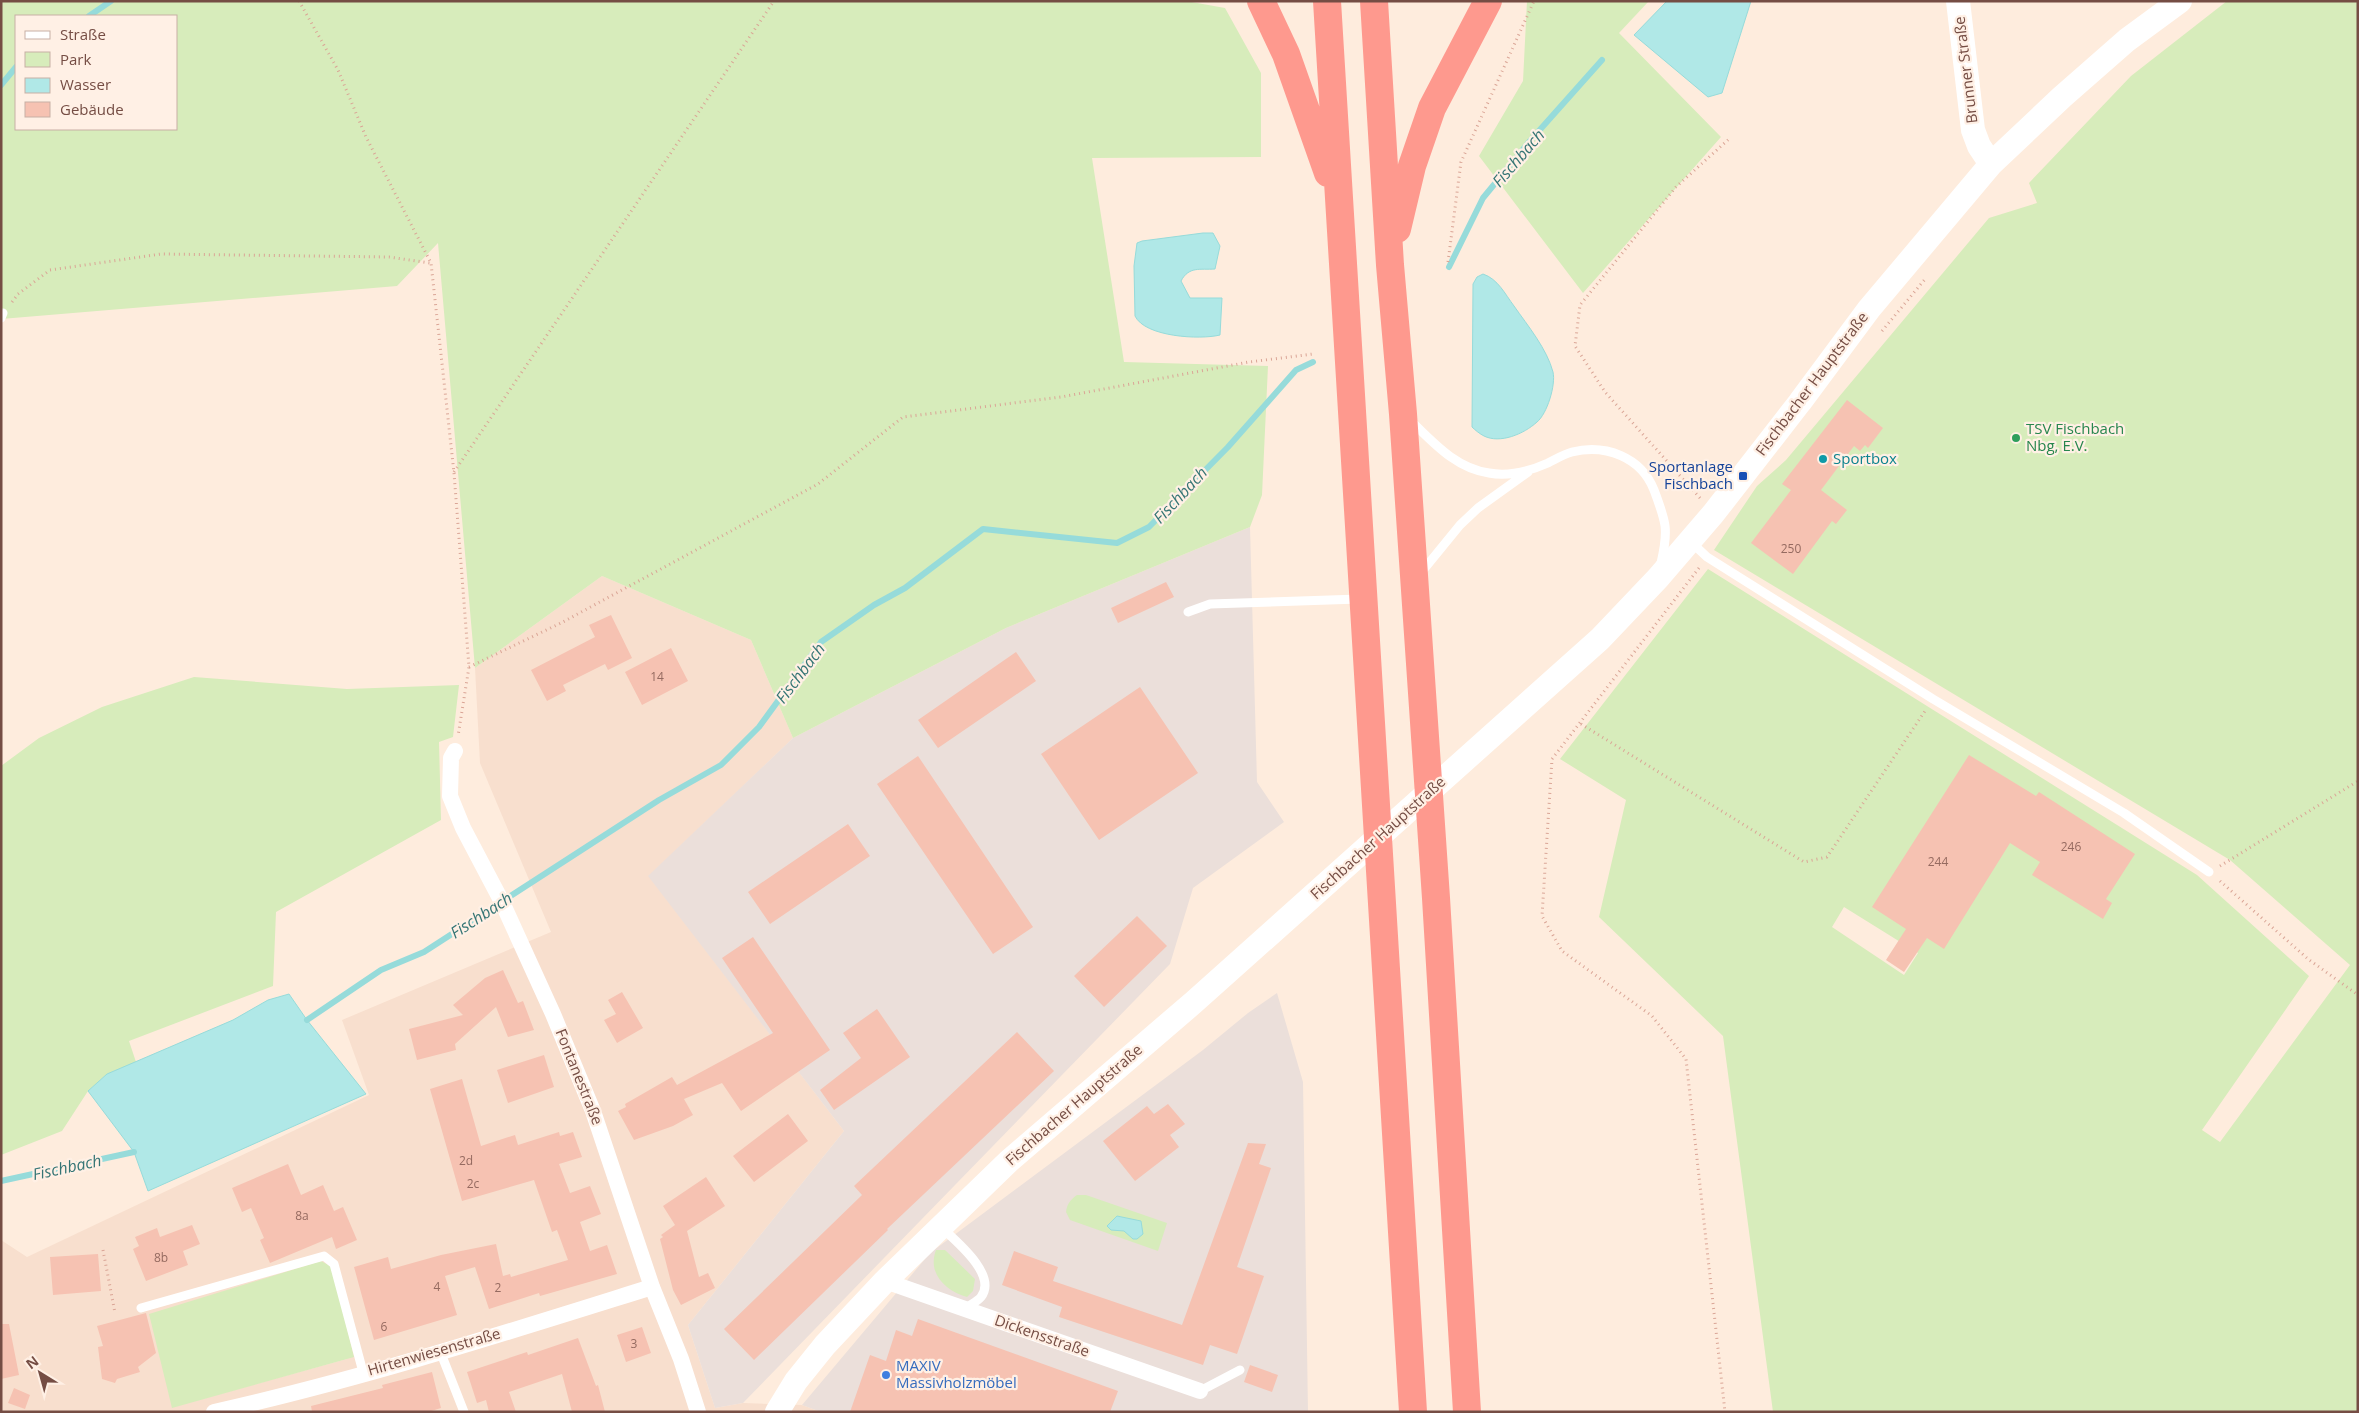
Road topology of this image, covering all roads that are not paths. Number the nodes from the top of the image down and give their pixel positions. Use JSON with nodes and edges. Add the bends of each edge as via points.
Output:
{"nodes":[{"id":1,"x":1261,"y":1,"type":"edge"},
{"id":2,"x":1327,"y":1,"type":"edge"},
{"id":3,"x":1374,"y":1,"type":"edge"},
{"id":4,"x":1488,"y":1,"type":"edge"},
{"id":5,"x":1958,"y":1,"type":"edge"},
{"id":6,"x":2180,"y":1,"type":"edge"},
{"id":7,"x":1991,"y":164,"type":"junction"},
{"id":8,"x":1339,"y":208,"type":"junction"},
{"id":9,"x":1390,"y":265,"type":"junction"},
{"id":10,"x":1403,"y":414,"type":"junction"},
{"id":11,"x":1528,"y":472,"type":"junction"},
{"id":12,"x":1690,"y":541,"type":"junction"},
{"id":13,"x":1658,"y":578,"type":"junction"},
{"id":14,"x":1414,"y":581,"type":"junction"},
{"id":15,"x":1362,"y":599,"type":"junction"},
{"id":16,"x":1188,"y":612,"type":"dead end"},
{"id":17,"x":455,"y":751,"type":"road end"},
{"id":18,"x":2209,"y":872,"type":"road end"},
{"id":19,"x":941,"y":1227,"type":"junction"},
{"id":20,"x":885,"y":1281,"type":"junction"},
{"id":21,"x":652,"y":1287,"type":"junction"},
{"id":22,"x":141,"y":1308,"type":"dead end"},
{"id":23,"x":965,"y":1309,"type":"junction"},
{"id":24,"x":440,"y":1351,"type":"junction"},
{"id":25,"x":1240,"y":1370,"type":"dead end"},
{"id":26,"x":363,"y":1372,"type":"junction"},
{"id":27,"x":1200,"y":1391,"type":"joint"},
{"id":28,"x":271,"y":1406,"type":"edge"},
{"id":29,"x":214,"y":1412,"type":"edge"},
{"id":30,"x":464,"y":1412,"type":"edge"},
{"id":31,"x":698,"y":1412,"type":"edge"},
{"id":32,"x":777,"y":1412,"type":"edge"},
{"id":33,"x":1413,"y":1412,"type":"edge"},
{"id":34,"x":1467,"y":1412,"type":"edge"}],
"edges":[{"from":1,"to":8,"type":"highway","via":[[1286,54]]},
{"from":2,"to":8,"type":"highway"},
{"from":3,"to":9,"type":"highway"},
{"from":4,"to":9,"type":"highway","via":[[1432,108],[1412,166]]},
{"from":5,"to":7,"type":"main road","name":"Brunner Straße","via":[[1973,130]]},
{"from":6,"to":7,"type":"main road","name":"Fischbacher Hauptstraße","via":[[2127,40]]},
{"from":7,"to":12,"type":"main road","name":"Fischbacher Hauptstraße","via":[[1869,309]]},
{"from":8,"to":15,"type":"highway"},
{"from":9,"to":10,"type":"highway"},
{"from":10,"to":11,"type":"lane","via":[[1467,469],[1491,474]]},
{"from":10,"to":14,"type":"highway"},
{"from":11,"to":13,"type":"lane","via":[[1571,452],[1594,449],[1634,461],[1649,477],[1663,513],[1667,536]]},
{"from":11,"to":14,"type":"lane","via":[[1460,524]]},
{"from":12,"to":13,"type":"main road","name":"Fischbacher Hauptstraße"},
{"from":12,"to":18,"type":"lane","via":[[1707,558],[2124,813]]},
{"from":13,"to":19,"type":"main road","name":"Fischbacher Hauptstraße","via":[[1600,639],[1194,1002],[1009,1161]]},
{"from":14,"to":34,"type":"highway"},
{"from":15,"to":16,"type":"lane","via":[[1210,604]]},
{"from":15,"to":33,"type":"highway"},
{"from":17,"to":21,"type":"street","name":"Fontanestraße","via":[[451,758],[450,796],[502,902],[594,1111]]},
{"from":19,"to":20,"type":"main road","name":"Fischbacher Hauptstraße"},
{"from":19,"to":23,"type":"lane","via":[[983,1273],[985,1285],[981,1297]]},
{"from":20,"to":23,"type":"street","name":"Dickensstraße"},
{"from":20,"to":32,"type":"main road","name":"Fischbacher Hauptstraße","via":[[808,1366]]},
{"from":21,"to":24,"type":"street","name":"Hirtenwiesenstraße"},
{"from":21,"to":31,"type":"street","name":"Fontanestraße"},
{"from":22,"to":26,"type":"lane","via":[[324,1256],[334,1264]]},
{"from":23,"to":27,"type":"street","name":"Dickensstraße"},
{"from":24,"to":26,"type":"street","name":"Hirtenwiesenstraße"},
{"from":24,"to":30,"type":"lane"},
{"from":25,"to":27,"type":"lane"},
{"from":26,"to":28,"type":"street","name":"Hirtenwiesenstraße"},
{"from":28,"to":29,"type":"street","name":"Hirtenwiesenstraße"}]}
